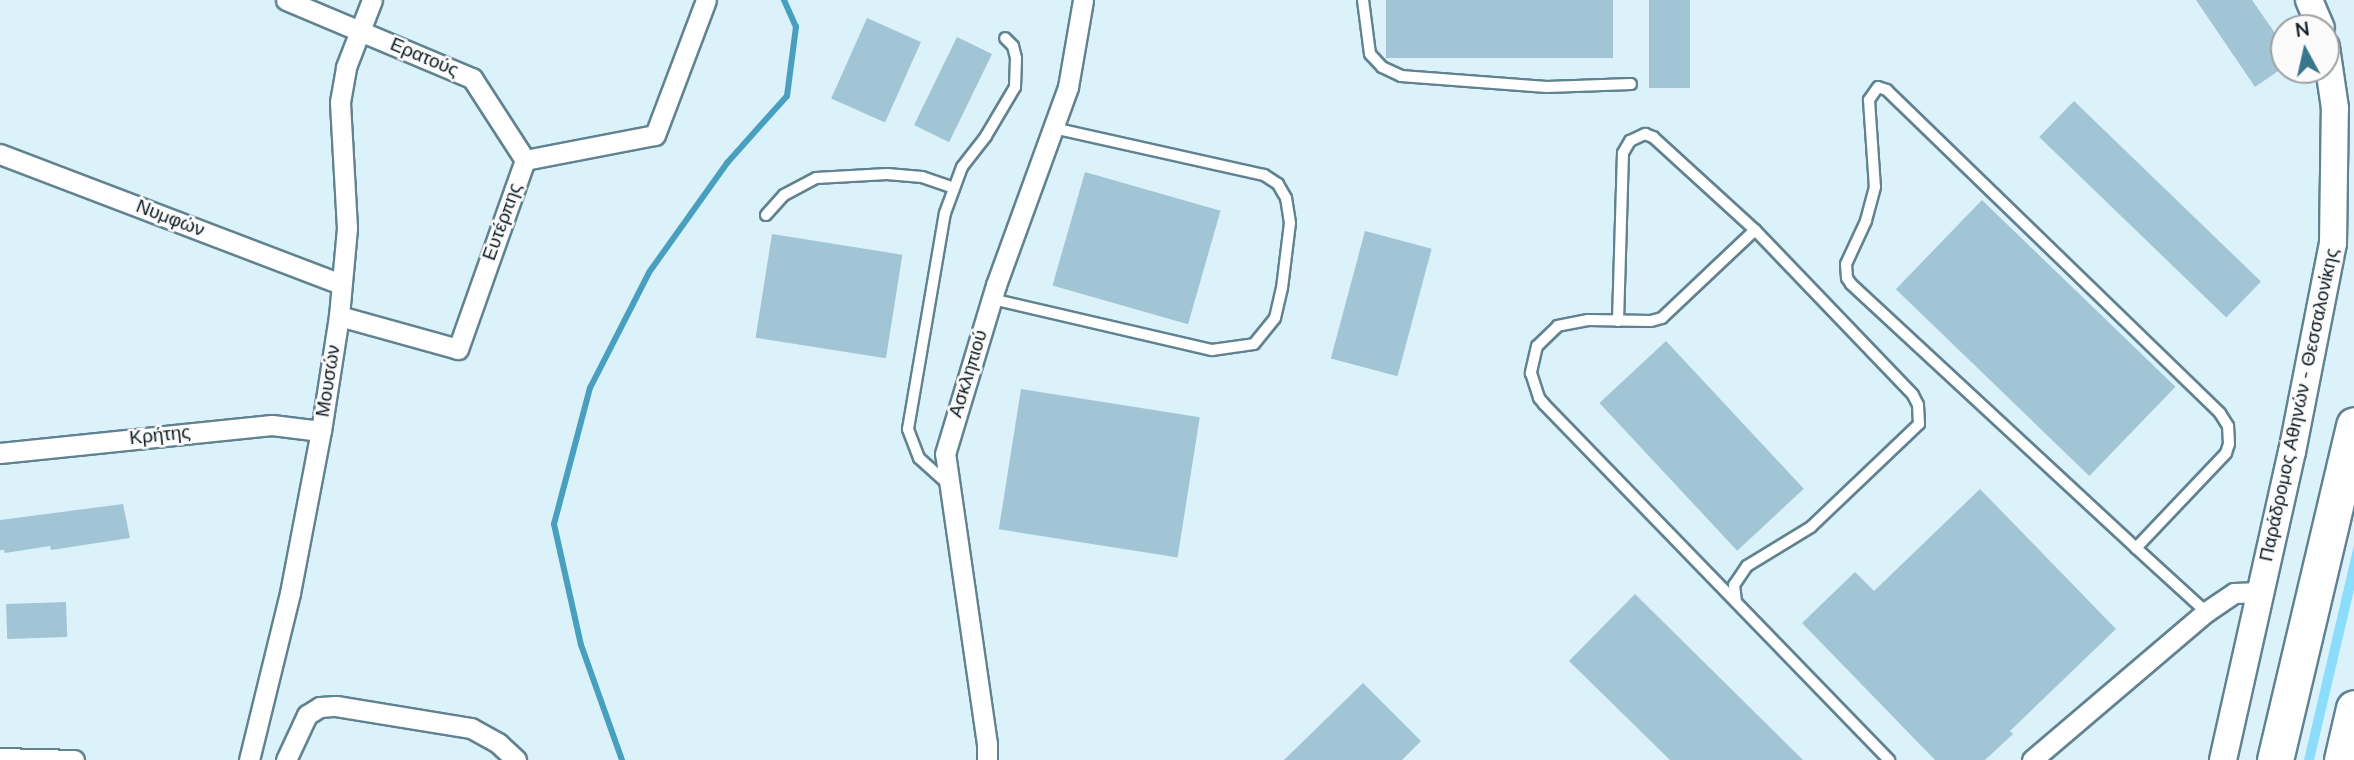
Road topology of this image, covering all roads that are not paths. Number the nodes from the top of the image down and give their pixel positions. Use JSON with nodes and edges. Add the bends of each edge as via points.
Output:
{"nodes":[{"id":1,"x":286,"y":0,"type":"edge"},
{"id":2,"x":372,"y":0,"type":"edge"},
{"id":3,"x":706,"y":0,"type":"edge"},
{"id":4,"x":1083,"y":0,"type":"edge"},
{"id":5,"x":1363,"y":0,"type":"edge"},
{"id":6,"x":359,"y":31,"type":"junction"},
{"id":7,"x":1005,"y":38,"type":"dead end"},
{"id":8,"x":1631,"y":84,"type":"dead end"},
{"id":9,"x":2331,"y":84,"type":"edge"},
{"id":10,"x":1054,"y":128,"type":"junction"},
{"id":11,"x":0,"y":154,"type":"edge"},
{"id":12,"x":525,"y":160,"type":"junction"},
{"id":13,"x":954,"y":188,"type":"junction"},
{"id":14,"x":766,"y":215,"type":"dead end"},
{"id":15,"x":1755,"y":230,"type":"junction"},
{"id":16,"x":340,"y":284,"type":"junction"},
{"id":17,"x":992,"y":299,"type":"junction"},
{"id":18,"x":339,"y":316,"type":"junction"},
{"id":19,"x":1618,"y":321,"type":"junction"},
{"id":20,"x":2354,"y":425,"type":"edge"},
{"id":21,"x":321,"y":431,"type":"junction"},
{"id":22,"x":0,"y":453,"type":"edge"},
{"id":23,"x":949,"y":485,"type":"junction"},
{"id":24,"x":2136,"y":548,"type":"junction"},
{"id":25,"x":2261,"y":592,"type":"junction"},
{"id":26,"x":1737,"y":602,"type":"junction"},
{"id":27,"x":2206,"y":612,"type":"junction"},
{"id":28,"x":2354,"y":708,"type":"edge"},
{"id":29,"x":0,"y":758,"type":"edge"},
{"id":30,"x":74,"y":760,"type":"edge"},
{"id":31,"x":249,"y":760,"type":"edge"},
{"id":32,"x":286,"y":760,"type":"edge"},
{"id":33,"x":516,"y":760,"type":"edge"},
{"id":34,"x":987,"y":760,"type":"edge"},
{"id":35,"x":1889,"y":760,"type":"edge"},
{"id":36,"x":2032,"y":760,"type":"edge"},
{"id":37,"x":2223,"y":760,"type":"edge"},
{"id":38,"x":2275,"y":760,"type":"edge"},
{"id":39,"x":2342,"y":760,"type":"edge"}],
"edges":[{"from":1,"to":6,"type":"street","name":"Ερατούς"},
{"from":2,"to":6,"type":"street","name":"Μουσών"},
{"from":3,"to":12,"type":"street","name":"Ευτέρπης","via":[[655,135]]},
{"from":4,"to":10,"type":"street","name":"Ασκληπιού","via":[[1069,87]]},
{"from":5,"to":8,"type":"lane","via":[[1370,54],[1382,67],[1401,76],[1547,87]]},
{"from":6,"to":12,"type":"street","name":"Ερατούς","via":[[472,78]]},
{"from":6,"to":16,"type":"street","name":"Μουσών","via":[[340,102],[347,228]]},
{"from":7,"to":13,"type":"lane","via":[[1016,58],[1015,87],[961,167]]},
{"from":9,"to":25,"type":"main road","name":"Παράδρομος Αθηνών - Θεσσαλονίκης","via":[[2333,243]]},
{"from":10,"to":17,"type":"street","name":"Ασκληπιού"},
{"from":10,"to":17,"type":"lane","via":[[1264,175],[1278,184],[1286,198],[1290,223],[1275,318],[1254,344],[1212,350]]},
{"from":11,"to":16,"type":"street","name":"Νυμφών"},
{"from":12,"to":18,"type":"street","name":"Ευτέρπης","via":[[458,349]]},
{"from":13,"to":14,"type":"lane","via":[[922,177],[887,174],[817,178],[784,195]]},
{"from":13,"to":23,"type":"lane","via":[[939,245],[908,429],[919,458]]},
{"from":15,"to":19,"type":"lane","via":[[1662,318]]},
{"from":15,"to":19,"type":"lane","via":[[1653,137],[1637,136],[1623,153]]},
{"from":15,"to":26,"type":"lane","via":[[1913,395],[1921,417],[1919,424],[1811,527],[1747,566],[1734,585]]},
{"from":16,"to":18,"type":"street","name":"Μουσών"},
{"from":17,"to":23,"type":"street","name":"Ασκληπιού","via":[[945,454]]},
{"from":18,"to":21,"type":"street","name":"Μουσών"},
{"from":19,"to":26,"type":"lane","via":[[1572,323],[1545,336],[1536,346],[1531,373],[1538,398]]},
{"from":20,"to":38,"type":"highway"},
{"from":21,"to":22,"type":"street","name":"Κρήτης","via":[[272,425]]},
{"from":21,"to":31,"type":"street","name":"Μουσών","via":[[290,593]]},
{"from":23,"to":34,"type":"street","name":"Ασκληπιού"},
{"from":24,"to":24,"type":"lane","via":[[2225,453],[2228,426],[2220,412],[1887,90],[1874,89],[1869,100],[1875,187],[1866,221],[1846,264],[1847,278]]},
{"from":24,"to":27,"type":"lane"},
{"from":25,"to":27,"type":"street","via":[[2234,593]]},
{"from":25,"to":37,"type":"main road","name":"Παράδρομος Αθηνών - Θεσσαλονίκης"},
{"from":26,"to":35,"type":"lane"},
{"from":27,"to":36,"type":"street"},
{"from":28,"to":39,"type":"highway"},
{"from":29,"to":30,"type":"street"},
{"from":32,"to":33,"type":"street","via":[[307,715],[336,705],[471,728]]}]}
